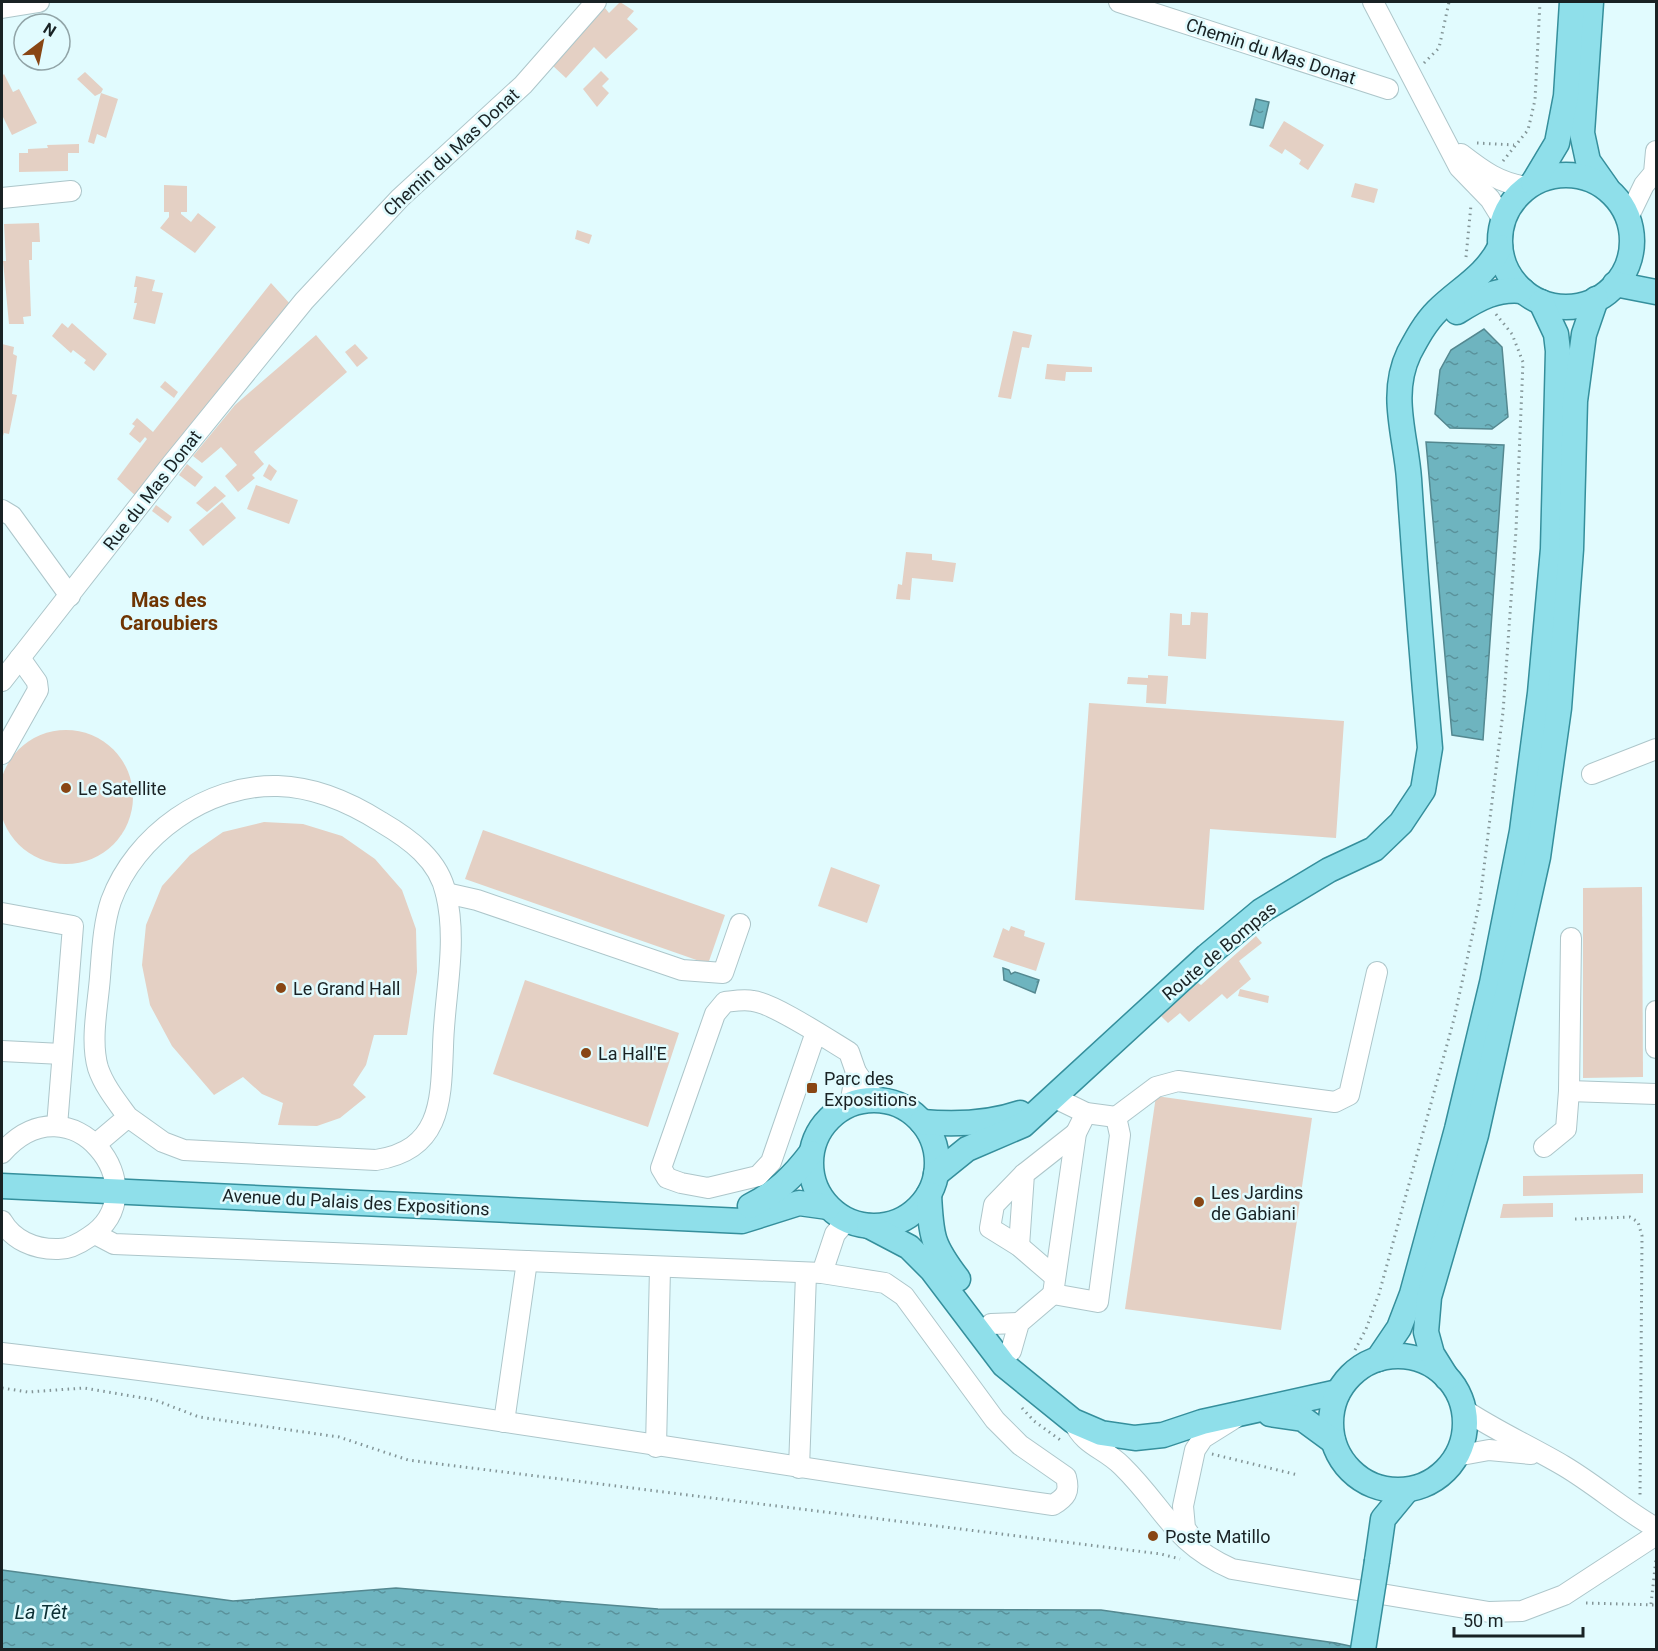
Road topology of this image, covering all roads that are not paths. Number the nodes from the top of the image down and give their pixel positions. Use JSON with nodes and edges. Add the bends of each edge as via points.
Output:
{"nodes":[{"id":1,"x":39,"y":2,"type":"edge"},
{"id":2,"x":596,"y":2,"type":"edge"},
{"id":3,"x":1119,"y":2,"type":"edge"},
{"id":4,"x":1373,"y":2,"type":"edge"},
{"id":5,"x":1572,"y":2,"type":"edge"},
{"id":6,"x":1591,"y":2,"type":"edge"},
{"id":7,"x":2,"y":8,"type":"edge"},
{"id":8,"x":1388,"y":89,"type":"dead end"},
{"id":9,"x":1656,"y":151,"type":"edge"},
{"id":10,"x":1486,"y":183,"type":"junction"},
{"id":11,"x":1530,"y":185,"type":"junction"},
{"id":12,"x":1644,"y":185,"type":"junction"},
{"id":13,"x":71,"y":190,"type":"dead end"},
{"id":14,"x":1610,"y":192,"type":"junction"},
{"id":15,"x":2,"y":198,"type":"edge"},
{"id":16,"x":1628,"y":218,"type":"junction"},
{"id":17,"x":1503,"y":220,"type":"junction"},
{"id":18,"x":1500,"y":247,"type":"junction"},
{"id":19,"x":1630,"y":254,"type":"junction"},
{"id":20,"x":1656,"y":281,"type":"edge"},
{"id":21,"x":1615,"y":284,"type":"junction"},
{"id":22,"x":1480,"y":288,"type":"junction"},
{"id":23,"x":1656,"y":292,"type":"edge"},
{"id":24,"x":1532,"y":297,"type":"junction"},
{"id":25,"x":1596,"y":299,"type":"junction"},
{"id":26,"x":304,"y":301,"type":"joint"},
{"id":27,"x":2,"y":510,"type":"edge"},
{"id":28,"x":70,"y":596,"type":"junction"},
{"id":29,"x":20,"y":658,"type":"junction"},
{"id":30,"x":2,"y":681,"type":"edge"},
{"id":31,"x":1656,"y":749,"type":"edge"},
{"id":32,"x":2,"y":754,"type":"edge"},
{"id":33,"x":1592,"y":774,"type":"dead end"},
{"id":34,"x":446,"y":893,"type":"junction"},
{"id":35,"x":2,"y":913,"type":"edge"},
{"id":36,"x":741,"y":924,"type":"dead end"},
{"id":37,"x":1571,"y":938,"type":"dead end"},
{"id":38,"x":1377,"y":972,"type":"dead end"},
{"id":39,"x":1656,"y":1011,"type":"edge"},
{"id":40,"x":816,"y":1032,"type":"junction"},
{"id":41,"x":1656,"y":1048,"type":"edge"},
{"id":42,"x":2,"y":1051,"type":"edge"},
{"id":43,"x":62,"y":1054,"type":"junction"},
{"id":44,"x":856,"y":1072,"type":"junction"},
{"id":45,"x":1569,"y":1091,"type":"junction"},
{"id":46,"x":1656,"y":1094,"type":"edge"},
{"id":47,"x":1053,"y":1097,"type":"junction"},
{"id":48,"x":875,"y":1099,"type":"junction"},
{"id":49,"x":850,"y":1104,"type":"junction"},
{"id":50,"x":1086,"y":1113,"type":"junction"},
{"id":51,"x":128,"y":1117,"type":"junction"},
{"id":52,"x":1116,"y":1117,"type":"junction"},
{"id":53,"x":922,"y":1122,"type":"junction"},
{"id":54,"x":57,"y":1126,"type":"junction"},
{"id":55,"x":1076,"y":1133,"type":"junction"},
{"id":56,"x":96,"y":1144,"type":"junction"},
{"id":57,"x":1544,"y":1147,"type":"dead end"},
{"id":58,"x":2,"y":1153,"type":"edge"},
{"id":59,"x":811,"y":1154,"type":"junction"},
{"id":60,"x":1024,"y":1174,"type":"junction"},
{"id":61,"x":932,"y":1184,"type":"junction"},
{"id":62,"x":2,"y":1186,"type":"edge"},
{"id":63,"x":115,"y":1192,"type":"junction"},
{"id":64,"x":710,"y":1218,"type":"junction"},
{"id":65,"x":848,"y":1218,"type":"junction"},
{"id":66,"x":2,"y":1221,"type":"edge"},
{"id":67,"x":95,"y":1234,"type":"junction"},
{"id":68,"x":1018,"y":1246,"type":"junction"},
{"id":69,"x":527,"y":1261,"type":"junction"},
{"id":70,"x":660,"y":1268,"type":"junction"},
{"id":71,"x":814,"y":1273,"type":"junction"},
{"id":72,"x":1054,"y":1286,"type":"junction"},
{"id":73,"x":1019,"y":1323,"type":"junction"},
{"id":74,"x":991,"y":1324,"type":"junction"},
{"id":75,"x":1011,"y":1351,"type":"junction"},
{"id":76,"x":2,"y":1353,"type":"edge"},
{"id":77,"x":1378,"y":1359,"type":"junction"},
{"id":78,"x":1447,"y":1378,"type":"junction"},
{"id":79,"x":1338,"y":1392,"type":"junction"},
{"id":80,"x":1047,"y":1400,"type":"junction"},
{"id":81,"x":1463,"y":1409,"type":"junction"},
{"id":82,"x":1246,"y":1412,"type":"junction"},
{"id":83,"x":1073,"y":1421,"type":"junction"},
{"id":84,"x":504,"y":1422,"type":"junction"},
{"id":85,"x":1333,"y":1441,"type":"junction"},
{"id":86,"x":656,"y":1447,"type":"junction"},
{"id":87,"x":1541,"y":1455,"type":"junction"},
{"id":88,"x":1456,"y":1456,"type":"junction"},
{"id":89,"x":799,"y":1468,"type":"junction"},
{"id":90,"x":1361,"y":1479,"type":"junction"},
{"id":91,"x":1407,"y":1490,"type":"junction"},
{"id":92,"x":1383,"y":1519,"type":"junction"},
{"id":93,"x":1656,"y":1528,"type":"edge"},
{"id":94,"x":1656,"y":1535,"type":"edge"},
{"id":95,"x":1196,"y":1559,"type":"junction"},
{"id":96,"x":1363,"y":1650,"type":"edge"}],
"edges":[{"from":1,"to":7,"type":"street"},
{"from":2,"to":26,"type":"street","name":"Chemin du Mas Donat","via":[[524,85],[400,198]]},
{"from":3,"to":8,"type":"street","name":"Chemin du Mas Donat"},
{"from":4,"to":10,"type":"street","via":[[1444,140]]},
{"from":5,"to":11,"type":"main road","via":[[1566,96],[1557,143]]},
{"from":6,"to":14,"type":"main road","via":[[1582,133],[1588,161]]},
{"from":9,"to":12,"type":"street","via":[[1654,173]]},
{"from":10,"to":11,"type":"street"},
{"from":10,"to":17,"type":"street"},
{"from":11,"to":14,"type":"main road","via":[[1552,176],[1572,175],[1591,180]]},
{"from":11,"to":17,"type":"main road","via":[[1512,202]]},
{"from":12,"to":14,"type":"street"},
{"from":12,"to":16,"type":"street"},
{"from":13,"to":15,"type":"street"},
{"from":14,"to":16,"type":"main road"},
{"from":16,"to":19,"type":"main road"},
{"from":17,"to":18,"type":"main road"},
{"from":18,"to":22,"type":"main road","name":"Route de Bompas"},
{"from":18,"to":24,"type":"main road","via":[[1504,263]]},
{"from":19,"to":20,"type":"main road"},
{"from":19,"to":21,"type":"main road"},
{"from":21,"to":23,"type":"main road"},
{"from":21,"to":25,"type":"main road"},
{"from":22,"to":24,"type":"main road","name":"Route de Bompas","via":[[1506,289]]},
{"from":22,"to":47,"type":"main road","name":"Route de Bompas","via":[[1438,310],[1425,324],[1399,381],[1430,748],[1423,790],[1401,823],[1374,849],[1329,870],[1261,911]]},
{"from":24,"to":25,"type":"main road","via":[[1560,306]]},
{"from":24,"to":77,"type":"main road","via":[[1556,334],[1558,351],[1553,549],[1522,831],[1492,983],[1424,1250],[1399,1328]]},
{"from":25,"to":78,"type":"main road","via":[[1584,334],[1575,401],[1571,549],[1559,708],[1538,857],[1476,1135],[1429,1297],[1426,1332],[1432,1354]]},
{"from":26,"to":28,"type":"street","name":"Rue du Mas Donat"},
{"from":27,"to":28,"type":"street","via":[[12,516]]},
{"from":28,"to":29,"type":"street","name":"Rue du Mas Donat"},
{"from":29,"to":30,"type":"street","name":"Rue du Mas Donat"},
{"from":29,"to":32,"type":"street","via":[[37,682],[38,690]]},
{"from":31,"to":33,"type":"street"},
{"from":34,"to":36,"type":"street","via":[[682,970],[723,974]]},
{"from":34,"to":51,"type":"street","via":[[451,936],[441,1090],[434,1121],[410,1150],[397,1157],[376,1160],[184,1150],[163,1142]]},
{"from":34,"to":51,"type":"street","via":[[427,855],[404,835],[339,800],[309,791],[278,786],[239,790],[206,800],[177,818],[150,840],[125,871],[111,903],[103,942],[95,1038],[98,1067],[108,1090]]},
{"from":35,"to":43,"type":"street","via":[[73,926]]},
{"from":37,"to":45,"type":"street"},
{"from":38,"to":52,"type":"street","via":[[1349,1095],[1335,1102],[1178,1081],[1156,1087]]},
{"from":39,"to":41,"type":"street"},
{"from":40,"to":40,"type":"street","via":[[754,1001],[725,1002],[715,1014],[661,1168],[667,1178],[708,1188],[758,1176],[771,1162]]},
{"from":40,"to":44,"type":"street","via":[[849,1052]]},
{"from":42,"to":43,"type":"street"},
{"from":43,"to":54,"type":"street"},
{"from":44,"to":48,"type":"street"},
{"from":44,"to":49,"type":"street"},
{"from":45,"to":46,"type":"street"},
{"from":45,"to":57,"type":"street","via":[[1566,1129]]},
{"from":47,"to":50,"type":"street"},
{"from":47,"to":53,"type":"main road","name":"Route de Bompas","via":[[1019,1114],[986,1122]]},
{"from":47,"to":61,"type":"main road","name":"Route de Bompas","via":[[1023,1125],[967,1149]]},
{"from":48,"to":49,"type":"main road"},
{"from":48,"to":53,"type":"main road","via":[[893,1102]]},
{"from":49,"to":59,"type":"main road","via":[[824,1123]]},
{"from":50,"to":52,"type":"street"},
{"from":50,"to":55,"type":"street"},
{"from":51,"to":56,"type":"street"},
{"from":52,"to":72,"type":"street","via":[[1120,1135],[1098,1302]]},
{"from":53,"to":61,"type":"main road","via":[[937,1156]]},
{"from":54,"to":56,"type":"street","via":[[85,1134]]},
{"from":54,"to":58,"type":"street","via":[[25,1132]]},
{"from":55,"to":60,"type":"street"},
{"from":55,"to":72,"type":"street"},
{"from":56,"to":63,"type":"street","via":[[114,1174]]},
{"from":59,"to":64,"type":"main road","name":"Avenue du Palais des Expositions","via":[[772,1195],[740,1211]]},
{"from":59,"to":65,"type":"main road","via":[[811,1173],[817,1191]]},
{"from":60,"to":68,"type":"street"},
{"from":60,"to":68,"type":"street","via":[[994,1205],[990,1228]]},
{"from":61,"to":65,"type":"main road","via":[[918,1209],[903,1219],[886,1225]]},
{"from":61,"to":74,"type":"main road","via":[[931,1234],[938,1252]]},
{"from":62,"to":63,"type":"main road","name":"Avenue du Palais des Expositions"},
{"from":63,"to":64,"type":"main road","name":"Avenue du Palais des Expositions"},
{"from":63,"to":67,"type":"street","via":[[105,1222]]},
{"from":64,"to":65,"type":"main road","name":"Avenue du Palais des Expositions","via":[[742,1221],[799,1203]]},
{"from":65,"to":71,"type":"street"},
{"from":65,"to":80,"type":"main road","via":[[909,1247],[932,1270],[1004,1365]]},
{"from":66,"to":67,"type":"street","via":[[21,1240],[39,1248],[59,1250],[78,1245]]},
{"from":67,"to":69,"type":"street","via":[[114,1244]]},
{"from":68,"to":72,"type":"street"},
{"from":69,"to":70,"type":"street"},
{"from":69,"to":84,"type":"street"},
{"from":70,"to":71,"type":"street"},
{"from":70,"to":86,"type":"street"},
{"from":71,"to":89,"type":"street"},
{"from":71,"to":89,"type":"street","via":[[885,1283],[904,1296],[995,1420],[1020,1446],[1066,1477],[1069,1488],[1065,1498],[1053,1505]]},
{"from":72,"to":73,"type":"street"},
{"from":73,"to":74,"type":"street"},
{"from":73,"to":75,"type":"street"},
{"from":74,"to":75,"type":"main road"},
{"from":75,"to":80,"type":"main road"},
{"from":76,"to":84,"type":"street"},
{"from":77,"to":78,"type":"main road","via":[[1415,1359],[1433,1366]]},
{"from":77,"to":79,"type":"main road","via":[[1355,1372]]},
{"from":78,"to":81,"type":"main road"},
{"from":79,"to":82,"type":"main road"},
{"from":79,"to":85,"type":"main road","via":[[1332,1408]]},
{"from":80,"to":83,"type":"main road"},
{"from":81,"to":87,"type":"street"},
{"from":81,"to":88,"type":"main road","via":[[1465,1425]]},
{"from":82,"to":83,"type":"main road","via":[[1163,1435],[1135,1438],[1101,1433]]},
{"from":82,"to":85,"type":"main road","via":[[1303,1419]]},
{"from":82,"to":95,"type":"street","via":[[1203,1438],[1195,1450],[1183,1506],[1185,1528]]},
{"from":83,"to":95,"type":"street","via":[[1080,1437],[1123,1467]]},
{"from":84,"to":86,"type":"street"},
{"from":85,"to":90,"type":"main road","via":[[1348,1469]]},
{"from":86,"to":89,"type":"street"},
{"from":87,"to":88,"type":"street","via":[[1489,1450]]},
{"from":87,"to":93,"type":"street","via":[[1564,1466]]},
{"from":88,"to":91,"type":"main road","via":[[1443,1473],[1427,1484]]},
{"from":90,"to":91,"type":"main road","via":[[1375,1486]]},
{"from":90,"to":92,"type":"main road"},
{"from":91,"to":92,"type":"main road"},
{"from":92,"to":96,"type":"main road","bridge":true},
{"from":94,"to":95,"type":"street","via":[[1564,1595],[1522,1611],[1488,1612],[1232,1569]]}]}
